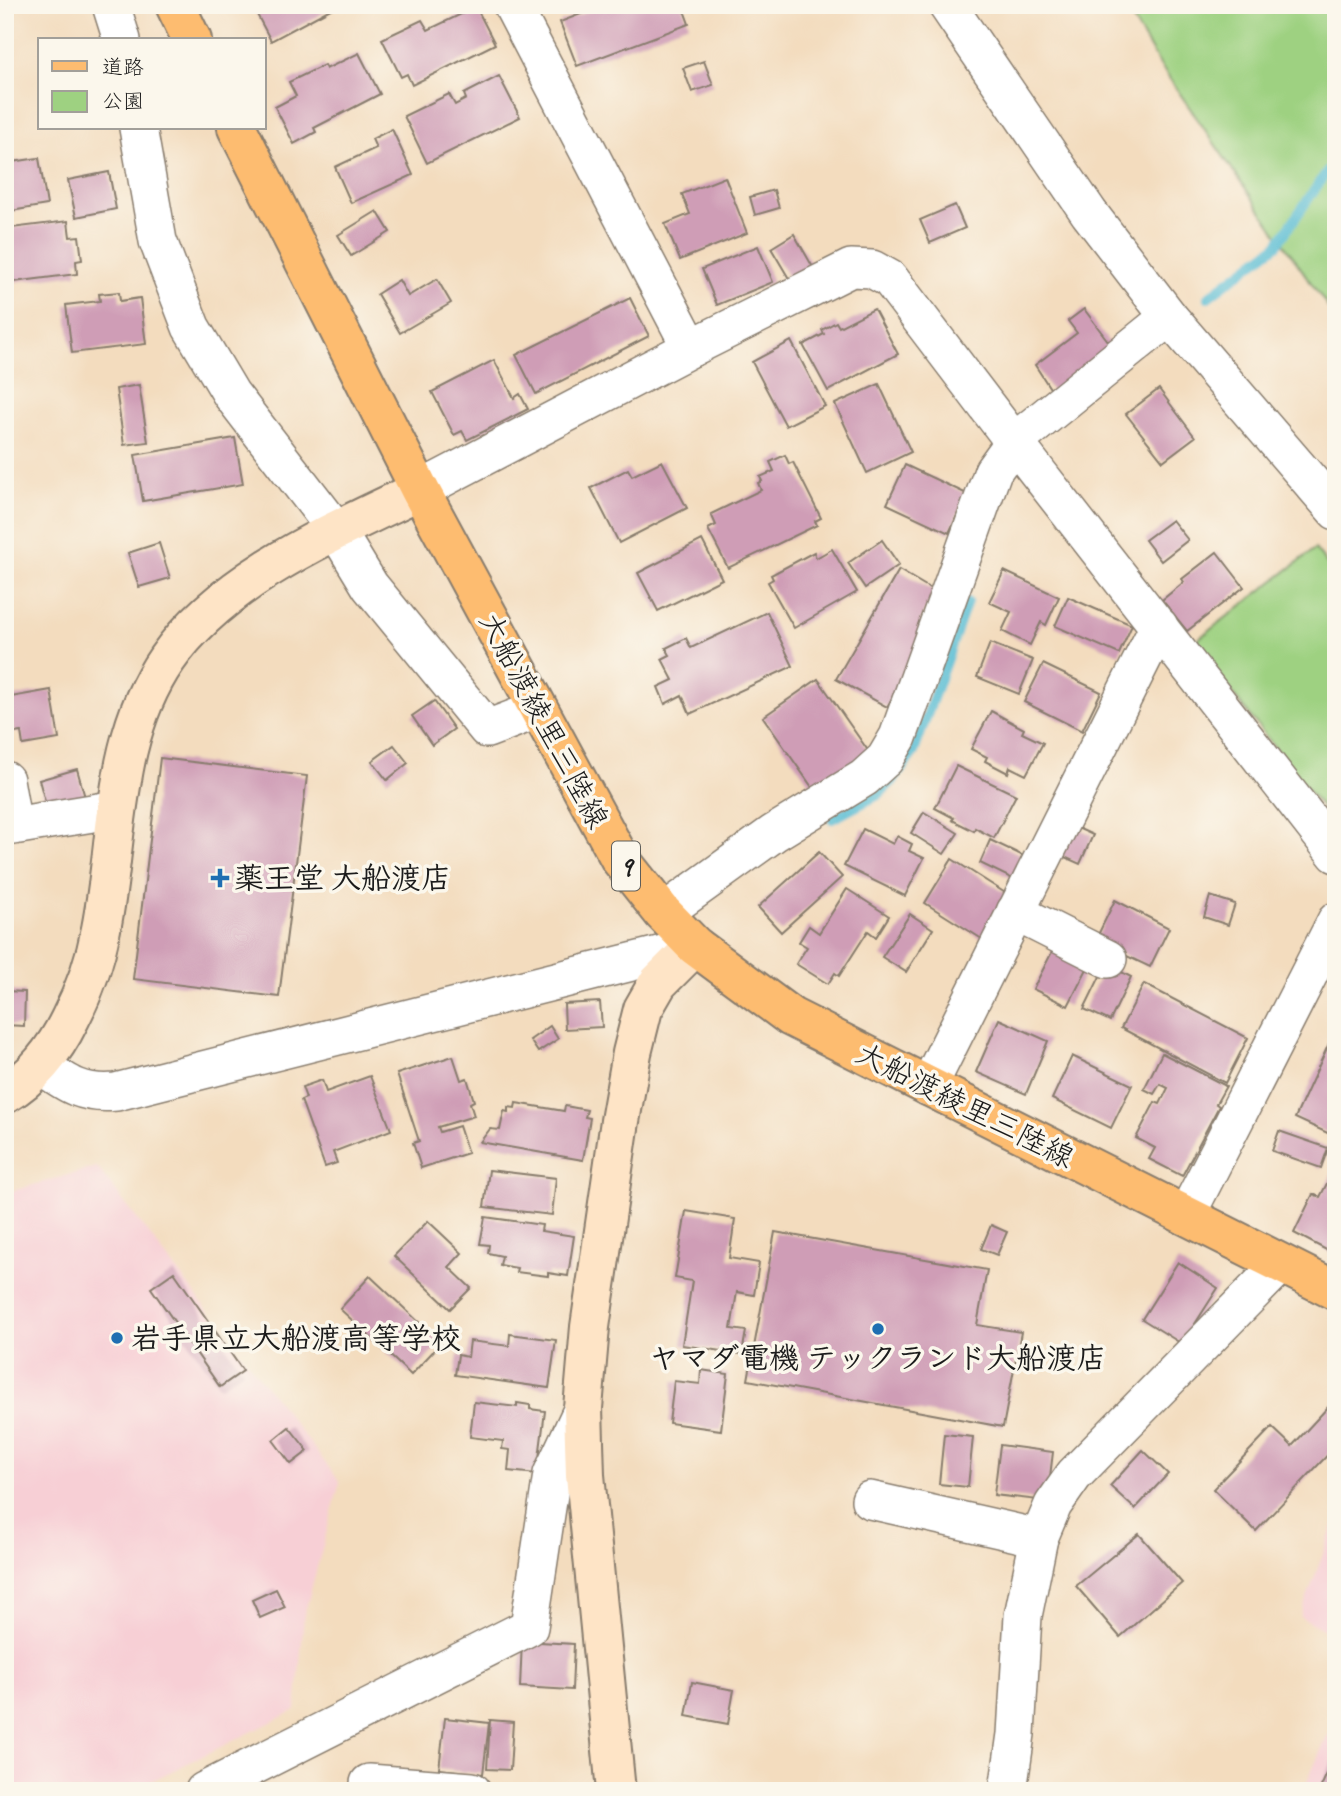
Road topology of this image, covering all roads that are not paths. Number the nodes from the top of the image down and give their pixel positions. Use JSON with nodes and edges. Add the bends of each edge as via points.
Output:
{"nodes":[{"id":1,"x":111,"y":5,"type":"edge"},
{"id":2,"x":175,"y":5,"type":"edge"},
{"id":3,"x":947,"y":5,"type":"edge"},
{"id":4,"x":518,"y":7,"type":"edge"},
{"id":5,"x":121,"y":38,"type":"edge"},
{"id":6,"x":191,"y":38,"type":"edge"},
{"id":7,"x":138,"y":130,"type":"edge"},
{"id":8,"x":238,"y":130,"type":"edge"},
{"id":9,"x":1169,"y":317,"type":"junction"},
{"id":10,"x":691,"y":348,"type":"junction"},
{"id":11,"x":1014,"y":442,"type":"junction"},
{"id":12,"x":420,"y":491,"type":"junction"},
{"id":13,"x":1336,"y":511,"type":"edge"},
{"id":14,"x":337,"y":530,"type":"junction"},
{"id":15,"x":1159,"y":626,"type":"junction"},
{"id":16,"x":539,"y":709,"type":"junction"},
{"id":17,"x":5,"y":780,"type":"edge"},
{"id":18,"x":117,"y":809,"type":"junction"},
{"id":19,"x":1336,"y":854,"type":"edge"},
{"id":20,"x":1015,"y":912,"type":"junction"},
{"id":21,"x":663,"y":914,"type":"junction"},
{"id":22,"x":1336,"y":921,"type":"edge"},
{"id":23,"x":695,"y":946,"type":"junction"},
{"id":24,"x":1108,"y":959,"type":"dead end"},
{"id":25,"x":42,"y":1066,"type":"junction"},
{"id":26,"x":928,"y":1087,"type":"junction"},
{"id":27,"x":5,"y":1094,"type":"edge"},
{"id":28,"x":1185,"y":1216,"type":"junction"},
{"id":29,"x":1281,"y":1264,"type":"junction"},
{"id":30,"x":1336,"y":1292,"type":"edge"},
{"id":31,"x":583,"y":1408,"type":"junction"},
{"id":32,"x":870,"y":1500,"type":"dead end"},
{"id":33,"x":1039,"y":1538,"type":"junction"},
{"id":34,"x":204,"y":1791,"type":"edge"},
{"id":35,"x":369,"y":1791,"type":"edge"},
{"id":36,"x":472,"y":1791,"type":"edge"},
{"id":37,"x":615,"y":1791,"type":"edge"},
{"id":38,"x":1008,"y":1791,"type":"edge"}],
"edges":[{"from":1,"to":5,"type":"street"},
{"from":2,"to":6,"type":"main road"},
{"from":3,"to":9,"type":"street","via":[[1089,213]]},
{"from":4,"to":10,"type":"street"},
{"from":7,"to":14,"type":"street","via":[[158,241],[191,327],[231,394]]},
{"from":8,"to":12,"type":"main road","name":"大船渡綾里三陸線","number":"9"},
{"from":9,"to":11,"type":"street"},
{"from":9,"to":13,"type":"street"},
{"from":10,"to":11,"type":"street","via":[[850,268],[872,269],[890,279]]},
{"from":10,"to":12,"type":"street"},
{"from":11,"to":15,"type":"street"},
{"from":11,"to":21,"type":"street","via":[[993,471],[898,737],[885,759],[864,778],[774,833]]},
{"from":12,"to":14,"type":"street"},
{"from":12,"to":16,"type":"main road","name":"大船渡綾里三陸線","number":"9"},
{"from":14,"to":16,"type":"street","via":[[370,586],[487,729]]},
{"from":14,"to":18,"type":"street","via":[[244,583],[200,618],[166,659],[143,701],[127,752]]},
{"from":15,"to":19,"type":"street"},
{"from":15,"to":20,"type":"street"},
{"from":16,"to":21,"type":"main road","name":"大船渡綾里三陸線","number":"9","via":[[620,859]]},
{"from":17,"to":18,"type":"street","via":[[13,826]]},
{"from":18,"to":25,"type":"street","via":[[101,930],[86,987]]},
{"from":20,"to":24,"type":"street"},
{"from":20,"to":26,"type":"street"},
{"from":21,"to":23,"type":"main road","name":"大船渡綾里三陸線","number":"9"},
{"from":22,"to":28,"type":"street"},
{"from":23,"to":25,"type":"street","via":[[116,1092],[94,1094],[66,1084]]},
{"from":23,"to":26,"type":"main road","name":"大船渡綾里三陸線","number":"9","via":[[791,1017]]},
{"from":23,"to":31,"type":"street","via":[[658,983],[643,1009],[632,1053],[590,1327]]},
{"from":25,"to":27,"type":"street"},
{"from":26,"to":28,"type":"main road","name":"大船渡綾里三陸線","number":"9"},
{"from":28,"to":29,"type":"main road","name":"大船渡綾里三陸線","number":"9"},
{"from":29,"to":30,"type":"main road","name":"大船渡綾里三陸線","number":"9"},
{"from":29,"to":33,"type":"street","via":[[1074,1475],[1053,1505]]},
{"from":31,"to":34,"type":"street","via":[[552,1474],[529,1627]]},
{"from":31,"to":37,"type":"street","via":[[585,1475]]},
{"from":32,"to":33,"type":"street"},
{"from":33,"to":38,"type":"street","via":[[1023,1616]]},
{"from":35,"to":36,"type":"street","via":[[369,1783]]}]}
